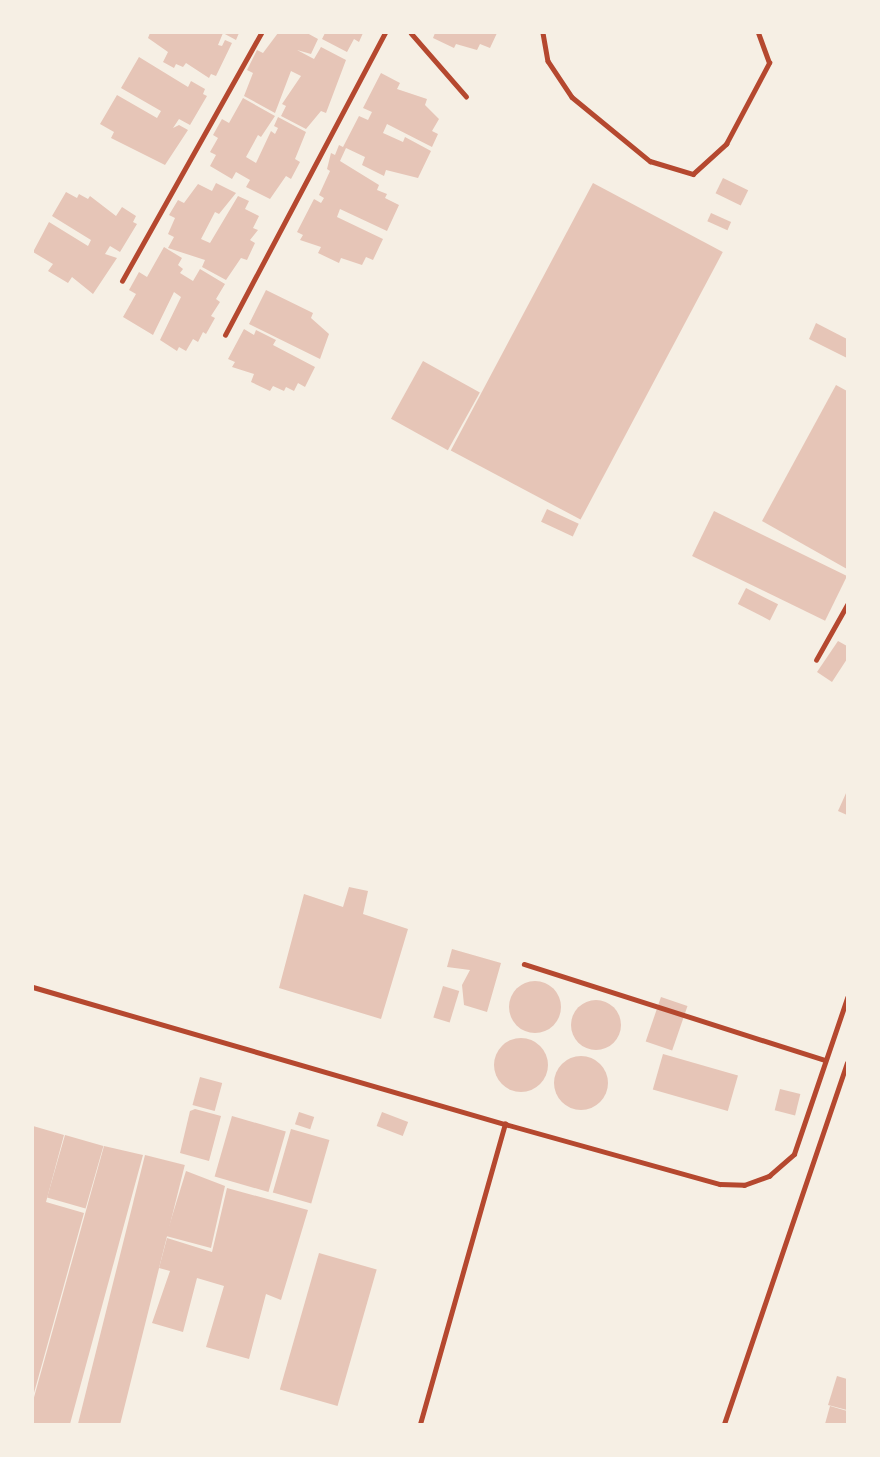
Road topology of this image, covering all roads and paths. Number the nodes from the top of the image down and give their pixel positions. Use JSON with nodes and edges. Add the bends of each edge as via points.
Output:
{"nodes":[{"id":1,"x":261,"y":33,"type":"edge"},
{"id":2,"x":385,"y":33,"type":"edge"},
{"id":3,"x":411,"y":33,"type":"edge"},
{"id":4,"x":543,"y":33,"type":"edge"},
{"id":5,"x":758,"y":33,"type":"edge"},
{"id":6,"x":466,"y":96,"type":"dead end"},
{"id":7,"x":122,"y":282,"type":"dead end"},
{"id":8,"x":225,"y":335,"type":"dead end"},
{"id":9,"x":847,"y":605,"type":"edge"},
{"id":10,"x":816,"y":660,"type":"dead end"},
{"id":11,"x":524,"y":964,"type":"dead end"},
{"id":12,"x":33,"y":987,"type":"edge"},
{"id":13,"x":847,"y":998,"type":"edge"},
{"id":14,"x":825,"y":1060,"type":"junction"},
{"id":15,"x":847,"y":1064,"type":"edge"},
{"id":16,"x":504,"y":1124,"type":"junction"},
{"id":17,"x":420,"y":1424,"type":"edge"},
{"id":18,"x":724,"y":1424,"type":"edge"}],
"edges":[{"from":1,"to":7,"type":"lane"},
{"from":2,"to":8,"type":"lane"},
{"from":3,"to":6,"type":"lane"},
{"from":4,"to":5,"type":"lane","via":[[548,61],[572,98],[650,161],[693,174],[726,144],[769,63]]},
{"from":9,"to":10,"type":"lane"},
{"from":11,"to":14,"type":"lane"},
{"from":12,"to":16,"type":"lane"},
{"from":13,"to":14,"type":"lane"},
{"from":14,"to":16,"type":"lane","via":[[794,1154],[769,1176],[744,1185],[720,1184]]},
{"from":15,"to":18,"type":"lane"},
{"from":16,"to":17,"type":"lane"}]}
